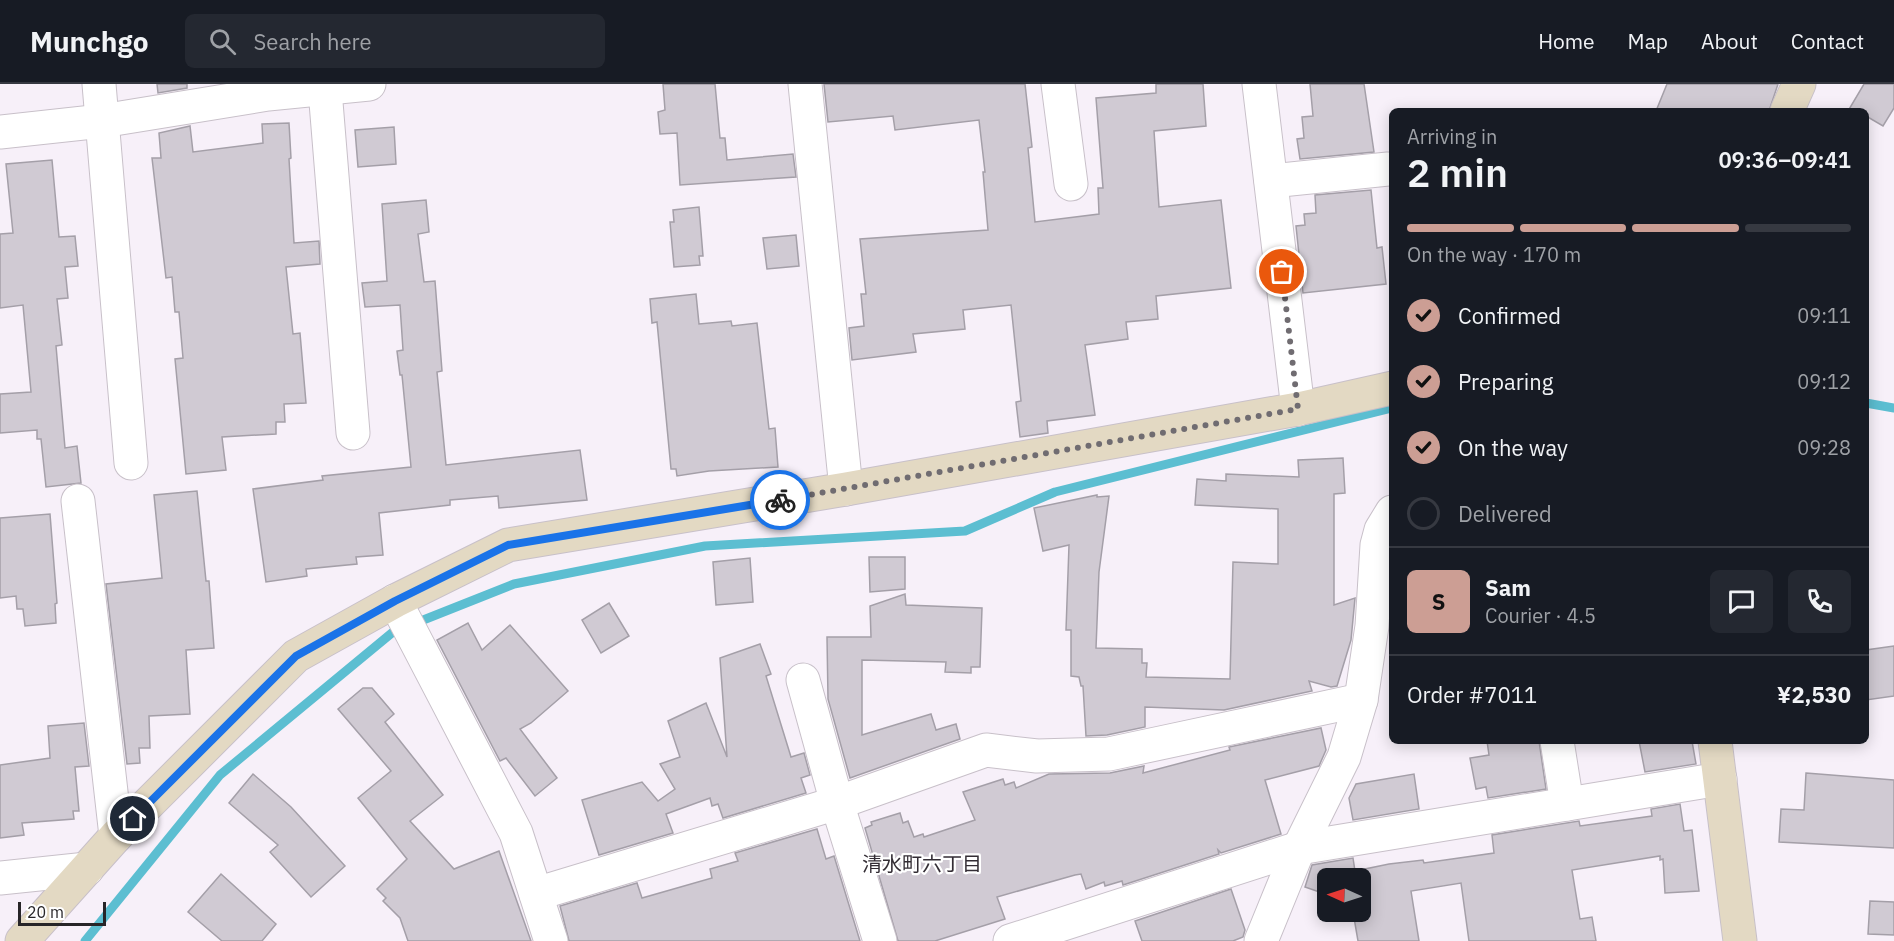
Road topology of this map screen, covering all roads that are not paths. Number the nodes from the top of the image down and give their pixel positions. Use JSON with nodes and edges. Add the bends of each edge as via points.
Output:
{"nodes":[{"id":1,"x":99,"y":84,"type":"edge"},
{"id":2,"x":369,"y":84,"type":"edge"},
{"id":3,"x":805,"y":84,"type":"edge"},
{"id":4,"x":1058,"y":84,"type":"edge"},
{"id":5,"x":1259,"y":84,"type":"edge"},
{"id":6,"x":1799,"y":84,"type":"edge"},
{"id":7,"x":267,"y":89,"type":"edge"},
{"id":8,"x":325,"y":90,"type":"junction"},
{"id":9,"x":1788,"y":108,"type":"edge"},
{"id":10,"x":102,"y":121,"type":"junction"},
{"id":11,"x":0,"y":132,"type":"edge"},
{"id":12,"x":1388,"y":169,"type":"dead end"},
{"id":13,"x":1271,"y":181,"type":"junction"},
{"id":14,"x":1071,"y":184,"type":"dead end"},
{"id":15,"x":1389,"y":389,"type":"edge"},
{"id":16,"x":1298,"y":409,"type":"junction"},
{"id":17,"x":353,"y":433,"type":"dead end"},
{"id":18,"x":131,"y":463,"type":"dead end"},
{"id":19,"x":846,"y":489,"type":"junction"},
{"id":20,"x":78,"y":501,"type":"dead end"},
{"id":21,"x":1389,"y":517,"type":"edge"},
{"id":22,"x":395,"y":601,"type":"junction"},
{"id":23,"x":803,"y":680,"type":"dead end"},
{"id":24,"x":1361,"y":700,"type":"junction"},
{"id":25,"x":1557,"y":744,"type":"edge"},
{"id":26,"x":1715,"y":744,"type":"edge"},
{"id":27,"x":1720,"y":779,"type":"junction"},
{"id":28,"x":837,"y":803,"type":"junction"},
{"id":29,"x":1567,"y":804,"type":"junction"},
{"id":30,"x":116,"y":836,"type":"junction"},
{"id":31,"x":1299,"y":848,"type":"junction"},
{"id":32,"x":87,"y":869,"type":"junction"},
{"id":33,"x":0,"y":878,"type":"edge"},
{"id":34,"x":536,"y":894,"type":"junction"},
{"id":35,"x":22,"y":941,"type":"edge"},
{"id":36,"x":551,"y":941,"type":"edge"},
{"id":37,"x":880,"y":941,"type":"edge"},
{"id":38,"x":1010,"y":941,"type":"edge"},
{"id":39,"x":1261,"y":941,"type":"edge"},
{"id":40,"x":1740,"y":941,"type":"edge"}],
"edges":[{"from":1,"to":10,"type":"street"},
{"from":2,"to":8,"type":"street"},
{"from":3,"to":19,"type":"street"},
{"from":4,"to":14,"type":"street"},
{"from":5,"to":13,"type":"street"},
{"from":6,"to":9,"type":"street"},
{"from":7,"to":8,"type":"street"},
{"from":7,"to":10,"type":"street"},
{"from":8,"to":17,"type":"street"},
{"from":10,"to":11,"type":"street"},
{"from":10,"to":18,"type":"street"},
{"from":12,"to":13,"type":"street"},
{"from":13,"to":16,"type":"street"},
{"from":15,"to":16,"type":"street"},
{"from":16,"to":19,"type":"street"},
{"from":19,"to":22,"type":"street","via":[[508,545]]},
{"from":20,"to":30,"type":"street"},
{"from":21,"to":24,"type":"street","via":[[1377,545],[1372,626]]},
{"from":22,"to":30,"type":"street","via":[[296,656]]},
{"from":22,"to":34,"type":"street","via":[[516,833]]},
{"from":23,"to":28,"type":"street"},
{"from":24,"to":28,"type":"street","via":[[1109,754],[1037,756],[986,750]]},
{"from":24,"to":31,"type":"street","via":[[1344,757]]},
{"from":25,"to":29,"type":"street"},
{"from":26,"to":27,"type":"street"},
{"from":27,"to":29,"type":"street"},
{"from":27,"to":40,"type":"street"},
{"from":28,"to":34,"type":"street"},
{"from":28,"to":37,"type":"street"},
{"from":29,"to":31,"type":"street"},
{"from":30,"to":32,"type":"street"},
{"from":31,"to":38,"type":"street"},
{"from":31,"to":39,"type":"street"},
{"from":32,"to":33,"type":"street"},
{"from":32,"to":35,"type":"street"},
{"from":34,"to":36,"type":"street"}]}
